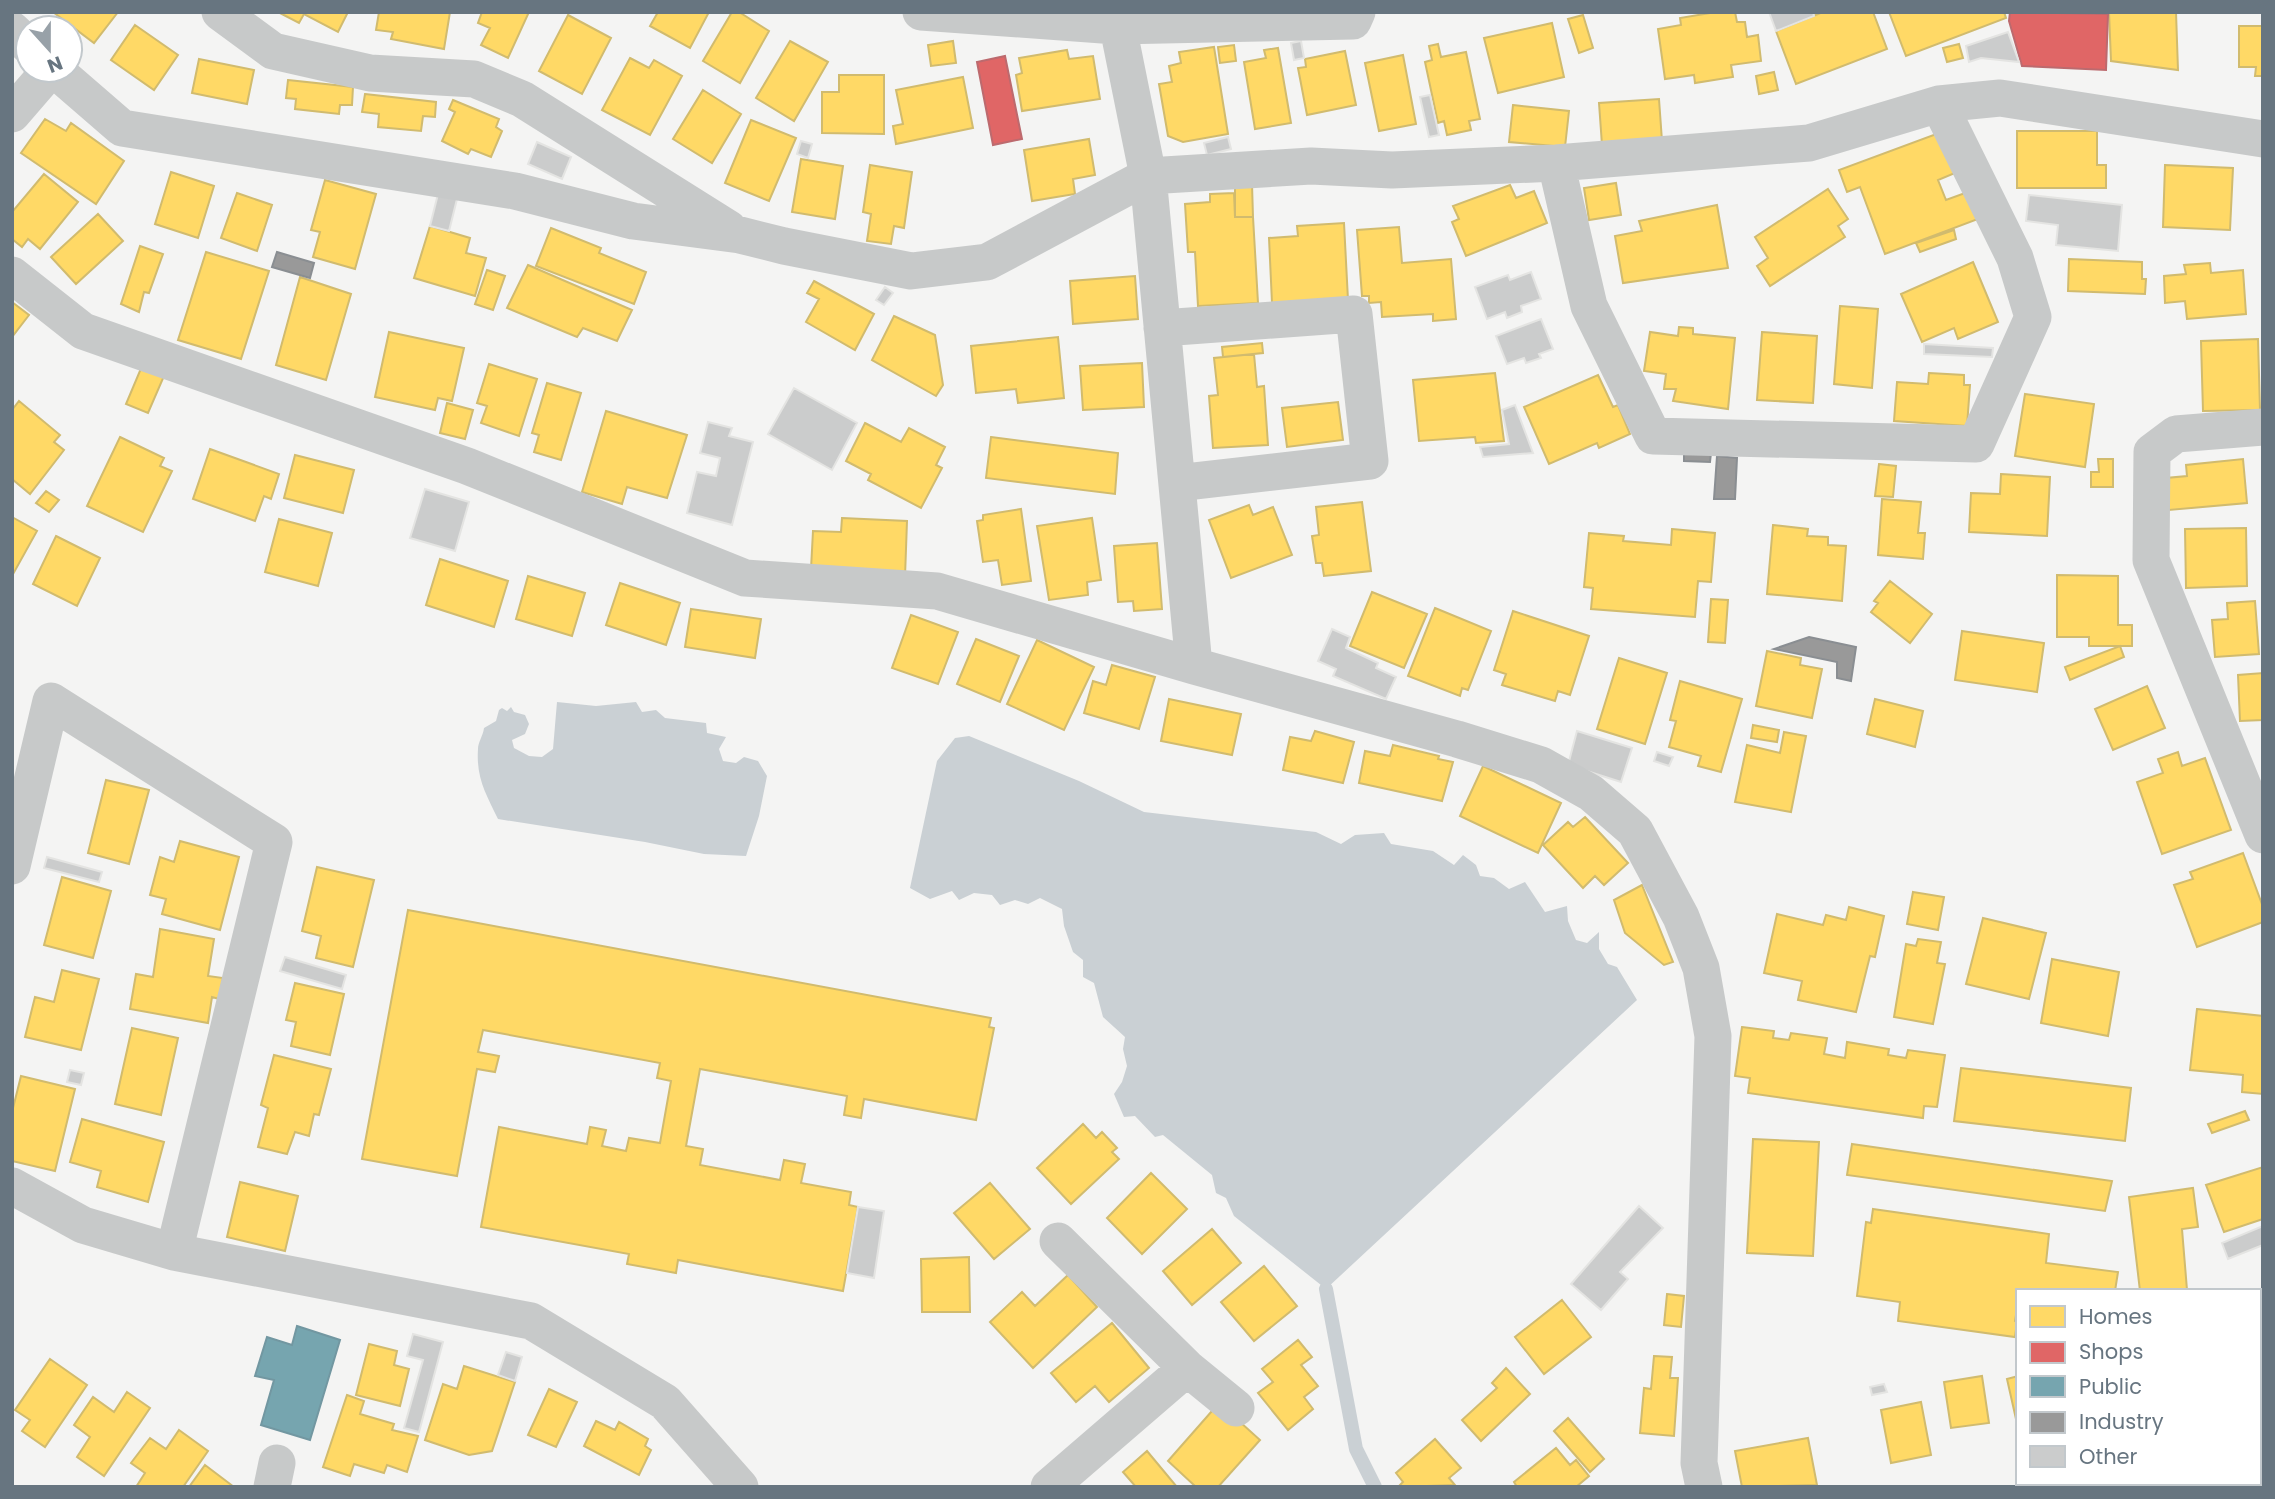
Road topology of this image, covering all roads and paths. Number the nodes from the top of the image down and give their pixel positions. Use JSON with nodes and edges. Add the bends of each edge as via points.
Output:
{"nodes":[{"id":1,"x":220,"y":12,"type":"edge"},
{"id":2,"x":921,"y":12,"type":"edge"},
{"id":3,"x":1357,"y":12,"type":"edge"},
{"id":4,"x":1115,"y":19,"type":"edge"},
{"id":5,"x":40,"y":84,"type":"edge"},
{"id":6,"x":70,"y":84,"type":"edge"},
{"id":7,"x":1939,"y":104,"type":"junction"},
{"id":8,"x":12,"y":114,"type":"edge"},
{"id":9,"x":2263,"y":139,"type":"edge"},
{"id":10,"x":1556,"y":163,"type":"junction"},
{"id":11,"x":1148,"y":176,"type":"junction"},
{"id":12,"x":740,"y":235,"type":"junction"},
{"id":13,"x":12,"y":275,"type":"edge"},
{"id":14,"x":1163,"y":328,"type":"junction"},
{"id":15,"x":2263,"y":427,"type":"edge"},
{"id":16,"x":1177,"y":483,"type":"junction"},
{"id":17,"x":1194,"y":666,"type":"junction"},
{"id":18,"x":2263,"y":835,"type":"edge"},
{"id":19,"x":12,"y":866,"type":"edge"},
{"id":20,"x":12,"y":1186,"type":"edge"},
{"id":21,"x":1058,"y":1241,"type":"dead end"},
{"id":22,"x":174,"y":1252,"type":"junction"},
{"id":23,"x":1187,"y":1368,"type":"junction"},
{"id":24,"x":1236,"y":1408,"type":"dead end"},
{"id":25,"x":740,"y":1487,"type":"edge"},
{"id":26,"x":1049,"y":1487,"type":"edge"},
{"id":27,"x":1704,"y":1487,"type":"edge"}],
"edges":[{"from":1,"to":12,"type":"street","via":[[272,51],[369,73],[474,79],[522,99]]},
{"from":2,"to":4,"type":"street"},
{"from":3,"to":4,"type":"street","via":[[1353,21]]},
{"from":4,"to":11,"type":"street"},
{"from":5,"to":8,"type":"street"},
{"from":6,"to":12,"type":"street","via":[[122,128],[515,191],[633,221]]},
{"from":7,"to":9,"type":"street","via":[[2000,98]]},
{"from":7,"to":10,"type":"street","via":[[1809,143]]},
{"from":7,"to":10,"type":"street","via":[[2015,258],[2033,317],[1976,444],[1653,436],[1589,306]]},
{"from":10,"to":11,"type":"street","via":[[1392,170],[1311,166]]},
{"from":11,"to":12,"type":"street","via":[[987,262],[911,271]]},
{"from":11,"to":14,"type":"street"},
{"from":13,"to":17,"type":"street","via":[[83,331],[467,466],[745,578],[937,591]]},
{"from":14,"to":16,"type":"street"},
{"from":14,"to":16,"type":"street","via":[[1354,314],[1370,461]]},
{"from":15,"to":18,"type":"street","via":[[2176,434],[2152,452],[2151,546],[2151,560]]},
{"from":16,"to":17,"type":"street"},
{"from":17,"to":27,"type":"street","via":[[1541,765],[1591,793],[1635,831],[1681,917],[1701,968],[1713,1036],[1699,1464]]},
{"from":19,"to":22,"type":"street","via":[[51,701],[274,842]]},
{"from":20,"to":22,"type":"street","via":[[83,1225]]},
{"from":21,"to":23,"type":"street"},
{"from":22,"to":25,"type":"street","via":[[531,1321],[665,1402]]},
{"from":23,"to":24,"type":"street"},
{"from":23,"to":26,"type":"street"}]}
